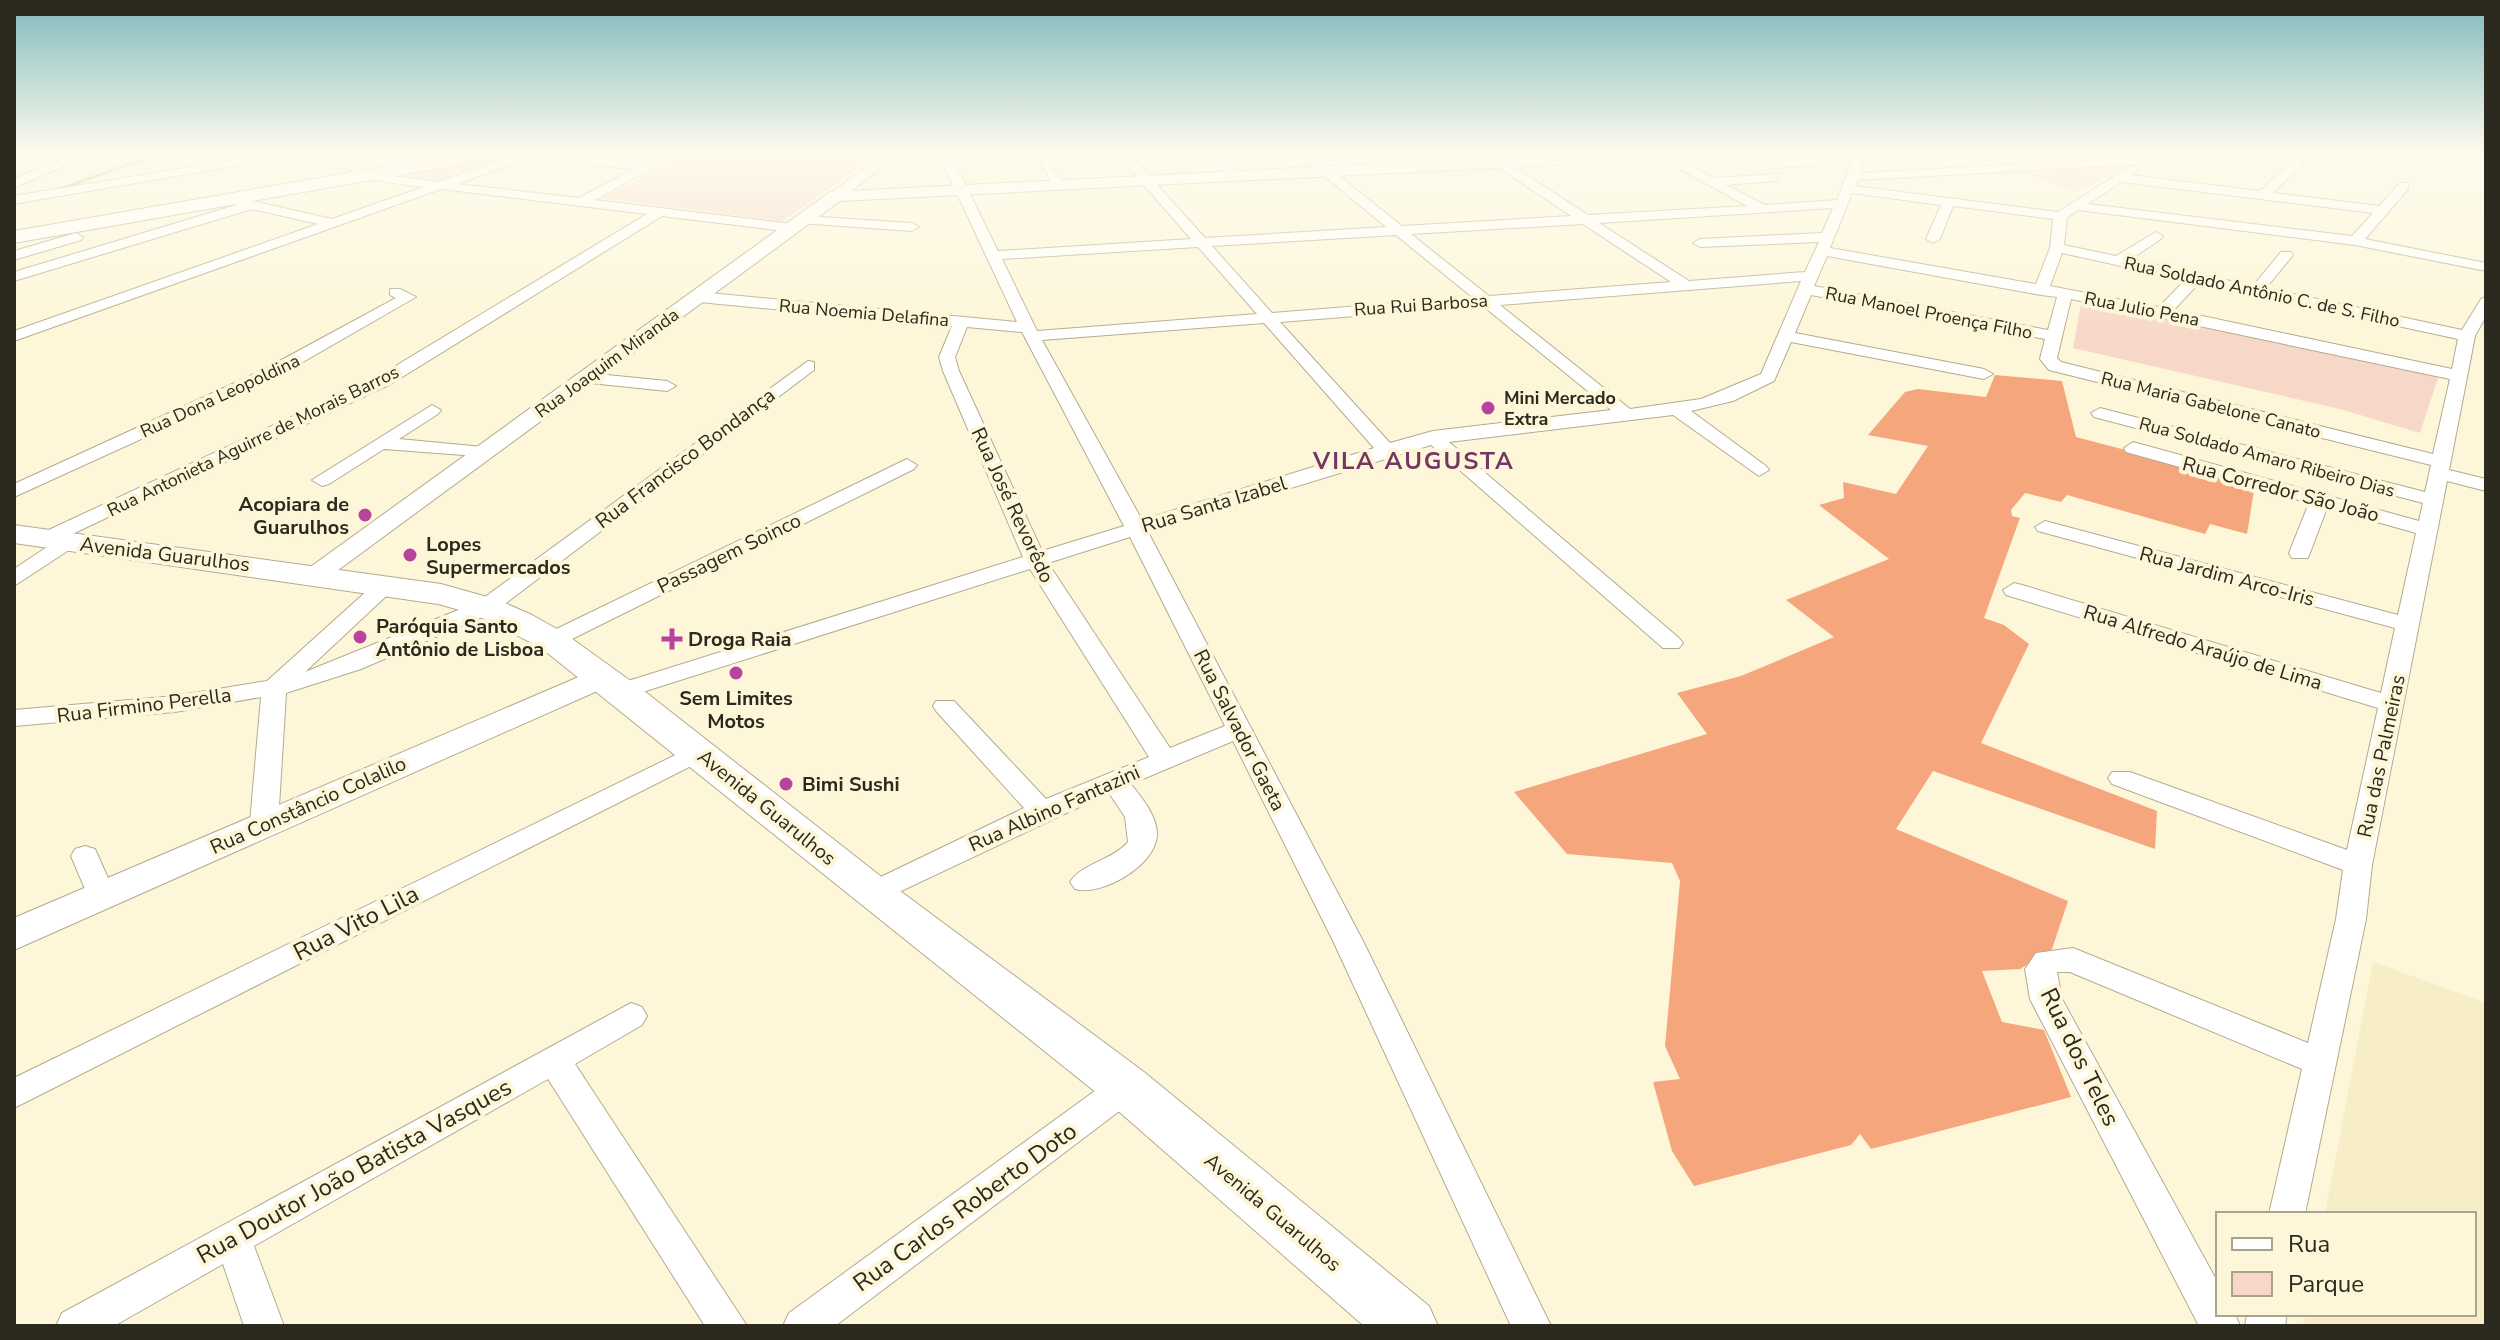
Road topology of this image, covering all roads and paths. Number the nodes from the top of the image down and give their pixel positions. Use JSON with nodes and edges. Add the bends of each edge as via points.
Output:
{"nodes":[{"id":1,"x":122,"y":214,"type":"edge"},
{"id":2,"x":135,"y":214,"type":"edge"},
{"id":3,"x":223,"y":214,"type":"edge"},
{"id":4,"x":288,"y":214,"type":"edge"},
{"id":5,"x":357,"y":214,"type":"edge"},
{"id":6,"x":657,"y":214,"type":"edge"},
{"id":7,"x":678,"y":214,"type":"edge"},
{"id":8,"x":812,"y":214,"type":"edge"},
{"id":9,"x":975,"y":214,"type":"edge"},
{"id":10,"x":1175,"y":214,"type":"edge"},
{"id":11,"x":1379,"y":214,"type":"edge"},
{"id":12,"x":1576,"y":214,"type":"edge"},
{"id":13,"x":1681,"y":214,"type":"edge"},
{"id":14,"x":1838,"y":214,"type":"edge"},
{"id":15,"x":1944,"y":214,"type":"edge"},
{"id":16,"x":2042,"y":214,"type":"edge"},
{"id":17,"x":2063,"y":214,"type":"edge"},
{"id":18,"x":2134,"y":214,"type":"edge"},
{"id":19,"x":2378,"y":214,"type":"edge"},
{"id":20,"x":2060,"y":216,"type":"junction"},
{"id":21,"x":1584,"y":219,"type":"junction"},
{"id":22,"x":330,"y":223,"type":"junction"},
{"id":23,"x":798,"y":224,"type":"junction"},
{"id":24,"x":912,"y":227,"type":"dead end"},
{"id":25,"x":1401,"y":231,"type":"junction"},
{"id":26,"x":16,"y":232,"type":"edge"},
{"id":27,"x":2156,"y":236,"type":"dead end"},
{"id":28,"x":76,"y":237,"type":"dead end"},
{"id":29,"x":1933,"y":239,"type":"dead end"},
{"id":30,"x":2355,"y":241,"type":"junction"},
{"id":31,"x":1202,"y":243,"type":"junction"},
{"id":32,"x":1700,"y":243,"type":"dead end"},
{"id":33,"x":1825,"y":244,"type":"junction"},
{"id":34,"x":2057,"y":248,"type":"junction"},
{"id":35,"x":996,"y":255,"type":"junction"},
{"id":36,"x":2286,"y":255,"type":"dead end"},
{"id":37,"x":14,"y":256,"type":"edge"},
{"id":38,"x":2119,"y":261,"type":"junction"},
{"id":39,"x":2486,"y":267,"type":"edge"},
{"id":40,"x":14,"y":277,"type":"edge"},
{"id":41,"x":2196,"y":277,"type":"junction"},
{"id":42,"x":1808,"y":282,"type":"junction"},
{"id":43,"x":1685,"y":285,"type":"junction"},
{"id":44,"x":1655,"y":287,"type":"junction"},
{"id":45,"x":2041,"y":290,"type":"junction"},
{"id":46,"x":2257,"y":290,"type":"junction"},
{"id":47,"x":395,"y":292,"type":"dead end"},
{"id":48,"x":2065,"y":294,"type":"junction"},
{"id":49,"x":699,"y":297,"type":"junction"},
{"id":50,"x":1483,"y":300,"type":"junction"},
{"id":51,"x":2486,"y":302,"type":"edge"},
{"id":52,"x":1683,"y":305,"type":"dead end"},
{"id":53,"x":2163,"y":312,"type":"junction"},
{"id":54,"x":1270,"y":317,"type":"junction"},
{"id":55,"x":961,"y":322,"type":"junction"},
{"id":56,"x":1030,"y":332,"type":"junction"},
{"id":57,"x":14,"y":336,"type":"edge"},
{"id":58,"x":1785,"y":336,"type":"junction"},
{"id":59,"x":2054,"y":336,"type":"junction"},
{"id":60,"x":2467,"y":336,"type":"junction"},
{"id":61,"x":808,"y":366,"type":"dead end"},
{"id":62,"x":1984,"y":374,"type":"dead end"},
{"id":63,"x":2461,"y":376,"type":"junction"},
{"id":64,"x":587,"y":378,"type":"junction"},
{"id":65,"x":667,"y":386,"type":"dead end"},
{"id":66,"x":1675,"y":408,"type":"junction"},
{"id":67,"x":432,"y":410,"type":"dead end"},
{"id":68,"x":2100,"y":413,"type":"dead end"},
{"id":69,"x":1626,"y":414,"type":"junction"},
{"id":70,"x":1433,"y":437,"type":"junction"},
{"id":71,"x":380,"y":443,"type":"junction"},
{"id":72,"x":2133,"y":448,"type":"dead end"},
{"id":73,"x":1386,"y":450,"type":"junction"},
{"id":74,"x":483,"y":453,"type":"junction"},
{"id":75,"x":907,"y":465,"type":"dead end"},
{"id":76,"x":1759,"y":470,"type":"dead end"},
{"id":77,"x":2439,"y":479,"type":"junction"},
{"id":78,"x":322,"y":480,"type":"dead end"},
{"id":79,"x":2486,"y":485,"type":"edge"},
{"id":80,"x":14,"y":491,"type":"edge"},
{"id":81,"x":2320,"y":500,"type":"junction"},
{"id":82,"x":2045,"y":527,"type":"dead end"},
{"id":83,"x":1136,"y":528,"type":"junction"},
{"id":84,"x":2429,"y":530,"type":"junction"},
{"id":85,"x":43,"y":538,"type":"edge"},
{"id":86,"x":2300,"y":553,"type":"dead end"},
{"id":87,"x":1036,"y":562,"type":"junction"},
{"id":88,"x":316,"y":573,"type":"junction"},
{"id":89,"x":14,"y":579,"type":"edge"},
{"id":90,"x":387,"y":585,"type":"junction"},
{"id":91,"x":2014,"y":590,"type":"dead end"},
{"id":92,"x":486,"y":607,"type":"junction"},
{"id":93,"x":2409,"y":625,"type":"junction"},
{"id":94,"x":552,"y":640,"type":"junction"},
{"id":95,"x":1671,"y":643,"type":"dead end"},
{"id":96,"x":611,"y":684,"type":"junction"},
{"id":97,"x":274,"y":688,"type":"junction"},
{"id":98,"x":2392,"y":704,"type":"junction"},
{"id":99,"x":945,"y":706,"type":"dead end"},
{"id":100,"x":14,"y":718,"type":"edge"},
{"id":101,"x":1239,"y":729,"type":"junction"},
{"id":102,"x":698,"y":752,"type":"junction"},
{"id":103,"x":1164,"y":759,"type":"junction"},
{"id":104,"x":2121,"y":778,"type":"dead end"},
{"id":105,"x":1113,"y":780,"type":"junction"},
{"id":106,"x":1042,"y":811,"type":"junction"},
{"id":107,"x":264,"y":823,"type":"junction"},
{"id":108,"x":85,"y":856,"type":"dead end"},
{"id":109,"x":2358,"y":865,"type":"junction"},
{"id":110,"x":1085,"y":882,"type":"dead end"},
{"id":111,"x":872,"y":893,"type":"junction"},
{"id":112,"x":101,"y":896,"type":"junction"},
{"id":113,"x":14,"y":935,"type":"edge"},
{"id":114,"x":631,"y":1016,"type":"dead end"},
{"id":115,"x":554,"y":1060,"type":"junction"},
{"id":116,"x":2318,"y":1061,"type":"junction"},
{"id":117,"x":1126,"y":1087,"type":"junction"},
{"id":118,"x":14,"y":1094,"type":"edge"},
{"id":119,"x":2287,"y":1212,"type":"edge"},
{"id":120,"x":233,"y":1239,"type":"junction"},
{"id":121,"x":1528,"y":1322,"type":"edge"},
{"id":122,"x":76,"y":1326,"type":"edge"},
{"id":123,"x":264,"y":1326,"type":"edge"},
{"id":124,"x":727,"y":1326,"type":"edge"},
{"id":125,"x":803,"y":1326,"type":"edge"},
{"id":126,"x":1408,"y":1326,"type":"edge"},
{"id":127,"x":2220,"y":1326,"type":"edge"}],
"edges":[{"from":1,"to":26,"type":"main road"},
{"from":2,"to":26,"type":"main road"},
{"from":3,"to":40,"type":"street"},
{"from":4,"to":22,"type":"street"},
{"from":5,"to":22,"type":"street"},
{"from":6,"to":85,"type":"street","name":"Rua Antonieta Aguirre de Morais Barros","via":[[376,384]]},
{"from":7,"to":23,"type":"street"},
{"from":8,"to":23,"type":"street","name":"Rua Joaquim Miranda"},
{"from":9,"to":35,"type":"street","name":"Rua Salvador Gaeta"},
{"from":10,"to":31,"type":"street"},
{"from":11,"to":25,"type":"street"},
{"from":12,"to":21,"type":"street"},
{"from":13,"to":21,"type":"street"},
{"from":14,"to":33,"type":"street","name":"Rua Santa Izabel"},
{"from":15,"to":29,"type":"street"},
{"from":16,"to":20,"type":"street"},
{"from":17,"to":20,"type":"street"},
{"from":18,"to":30,"type":"street"},
{"from":19,"to":30,"type":"street"},
{"from":20,"to":34,"type":"street"},
{"from":21,"to":25,"type":"street"},
{"from":21,"to":43,"type":"street"},
{"from":22,"to":57,"type":"street"},
{"from":23,"to":24,"type":"street"},
{"from":23,"to":49,"type":"street","name":"Rua Joaquim Miranda"},
{"from":25,"to":31,"type":"street"},
{"from":25,"to":50,"type":"street"},
{"from":27,"to":38,"type":"street"},
{"from":28,"to":37,"type":"street"},
{"from":30,"to":39,"type":"street"},
{"from":31,"to":35,"type":"street"},
{"from":31,"to":54,"type":"street"},
{"from":32,"to":33,"type":"street","name":"Rua Julio Pena"},
{"from":33,"to":42,"type":"street","name":"Rua Santa Izabel"},
{"from":33,"to":45,"type":"street","name":"Rua Julio Pena"},
{"from":34,"to":38,"type":"street","name":"Rua Soldado Antônio C. de S. Filho"},
{"from":34,"to":45,"type":"street"},
{"from":35,"to":56,"type":"street","name":"Rua Salvador Gaeta"},
{"from":36,"to":46,"type":"street"},
{"from":38,"to":41,"type":"street","name":"Rua Soldado Antônio C. de S. Filho"},
{"from":41,"to":46,"type":"street","name":"Rua Soldado Antônio C. de S. Filho"},
{"from":41,"to":53,"type":"street"},
{"from":42,"to":43,"type":"street","name":"Rua Rui Barbosa"},
{"from":42,"to":58,"type":"street","name":"Rua Santa Izabel"},
{"from":42,"to":59,"type":"street","name":"Rua Manoel Proença Filho"},
{"from":43,"to":44,"type":"street","name":"Rua Rui Barbosa"},
{"from":44,"to":50,"type":"street","name":"Rua Rui Barbosa"},
{"from":44,"to":52,"type":"street"},
{"from":45,"to":48,"type":"street","name":"Rua Julio Pena"},
{"from":46,"to":60,"type":"street","name":"Rua Soldado Antônio C. de S. Filho"},
{"from":47,"to":80,"type":"street","name":"Rua Dona Leopoldina","via":[[408,297],[283,367]]},
{"from":48,"to":53,"type":"street","name":"Rua Julio Pena"},
{"from":48,"to":59,"type":"street","name":"Rua Maria Gabelone Canato"},
{"from":49,"to":55,"type":"street","name":"Rua Noemia Delafina"},
{"from":49,"to":64,"type":"street","name":"Rua Joaquim Miranda"},
{"from":50,"to":54,"type":"street","name":"Rua Rui Barbosa"},
{"from":50,"to":69,"type":"street"},
{"from":51,"to":60,"type":"street","name":"Rua das Palmeiras"},
{"from":53,"to":63,"type":"street","name":"Rua Julio Pena"},
{"from":54,"to":56,"type":"street","name":"Rua Rui Barbosa"},
{"from":54,"to":73,"type":"street"},
{"from":55,"to":56,"type":"street","name":"Rua Noemia Delafina"},
{"from":55,"to":87,"type":"street","name":"Rua José Revorêdo","via":[[947,357],[951,371]]},
{"from":56,"to":83,"type":"street","name":"Rua Salvador Gaeta"},
{"from":58,"to":62,"type":"street"},
{"from":58,"to":66,"type":"street","name":"Rua Santa Izabel","via":[[1768,377],[1750,390]]},
{"from":59,"to":77,"type":"street","name":"Rua Maria Gabelone Canato","via":[[2048,359],[2060,368]]},
{"from":60,"to":63,"type":"street","name":"Rua das Palmeiras"},
{"from":61,"to":92,"type":"street","name":"Rua Francisco Bondança"},
{"from":63,"to":77,"type":"street","name":"Rua das Palmeiras"},
{"from":64,"to":65,"type":"street"},
{"from":64,"to":74,"type":"street","name":"Rua Joaquim Miranda"},
{"from":66,"to":69,"type":"street","name":"Rua Santa Izabel"},
{"from":66,"to":76,"type":"street"},
{"from":67,"to":71,"type":"street"},
{"from":68,"to":77,"type":"street","name":"Rua Soldado Amaro Ribeiro Dias"},
{"from":69,"to":70,"type":"street","name":"Rua Santa Izabel"},
{"from":70,"to":73,"type":"street","name":"Rua Santa Izabel"},
{"from":70,"to":95,"type":"street"},
{"from":71,"to":74,"type":"street"},
{"from":71,"to":78,"type":"street"},
{"from":72,"to":81,"type":"street","name":"Rua Corredor São João"},
{"from":73,"to":83,"type":"street","name":"Rua Santa Izabel"},
{"from":74,"to":88,"type":"street","name":"Rua Joaquim Miranda"},
{"from":75,"to":94,"type":"street","name":"Passagem Soinco"},
{"from":77,"to":79,"type":"street"},
{"from":77,"to":84,"type":"street","name":"Rua das Palmeiras"},
{"from":81,"to":84,"type":"street","name":"Rua Corredor São João"},
{"from":81,"to":86,"type":"street"},
{"from":82,"to":93,"type":"street","name":"Rua Jardim Arco-Iris"},
{"from":83,"to":87,"type":"street","name":"Rua Santa Izabel"},
{"from":83,"to":101,"type":"street","name":"Rua Salvador Gaeta"},
{"from":84,"to":93,"type":"street","name":"Rua das Palmeiras"},
{"from":85,"to":88,"type":"main road","name":"Avenida Guarulhos"},
{"from":85,"to":89,"type":"street","name":"Rua Antonieta Aguirre de Morais Barros"},
{"from":87,"to":96,"type":"street","name":"Rua Santa Izabel"},
{"from":87,"to":103,"type":"street","name":"Rua José Revorêdo"},
{"from":88,"to":90,"type":"main road","name":"Avenida Guarulhos"},
{"from":90,"to":92,"type":"main road","name":"Avenida Guarulhos"},
{"from":90,"to":97,"type":"street"},
{"from":91,"to":98,"type":"street","name":"Rua Alfredo Araújo de Lima"},
{"from":92,"to":94,"type":"main road","name":"Avenida Guarulhos"},
{"from":92,"to":97,"type":"street","name":"Rua Firmino Perella","via":[[333,672]]},
{"from":93,"to":98,"type":"street","name":"Rua das Palmeiras"},
{"from":94,"to":96,"type":"main road","name":"Avenida Guarulhos"},
{"from":96,"to":102,"type":"main road","name":"Avenida Guarulhos"},
{"from":96,"to":107,"type":"street","name":"Rua Constâncio Colalilo"},
{"from":97,"to":100,"type":"street","name":"Rua Firmino Perella","via":[[175,704]]},
{"from":97,"to":107,"type":"street"},
{"from":98,"to":109,"type":"street","name":"Rua das Palmeiras"},
{"from":99,"to":106,"type":"street"},
{"from":101,"to":103,"type":"street","name":"Rua Albino Fantazini"},
{"from":101,"to":121,"type":"street","name":"Rua Salvador Gaeta","via":[[1349,943]]},
{"from":102,"to":111,"type":"main road","name":"Avenida Guarulhos"},
{"from":102,"to":118,"type":"street","name":"Rua Vito Lila"},
{"from":103,"to":105,"type":"street","name":"Rua Albino Fantazini"},
{"from":104,"to":109,"type":"street"},
{"from":105,"to":106,"type":"street","name":"Rua Albino Fantazini"},
{"from":105,"to":110,"type":"street","via":[[1138,812],[1142,848],[1134,859]]},
{"from":106,"to":111,"type":"street","name":"Rua Albino Fantazini"},
{"from":107,"to":112,"type":"street","name":"Rua Constâncio Colalilo"},
{"from":108,"to":112,"type":"street"},
{"from":109,"to":116,"type":"street","name":"Rua das Palmeiras"},
{"from":111,"to":117,"type":"main road","name":"Avenida Guarulhos"},
{"from":112,"to":113,"type":"street","name":"Rua Constâncio Colalilo"},
{"from":114,"to":115,"type":"street","name":"Rua Doutor João Batista Vasques"},
{"from":115,"to":120,"type":"street","name":"Rua Doutor João Batista Vasques"},
{"from":115,"to":124,"type":"street"},
{"from":116,"to":119,"type":"street","name":"Rua das Palmeiras"},
{"from":116,"to":127,"type":"street","name":"Rua dos Teles","via":[[2073,960],[2047,961],[2041,969],[2046,999]]},
{"from":117,"to":125,"type":"street","name":"Rua Carlos Roberto Doto"},
{"from":117,"to":126,"type":"main road","name":"Avenida Guarulhos"},
{"from":120,"to":122,"type":"street","name":"Rua Doutor João Batista Vasques"},
{"from":120,"to":123,"type":"street"}]}
